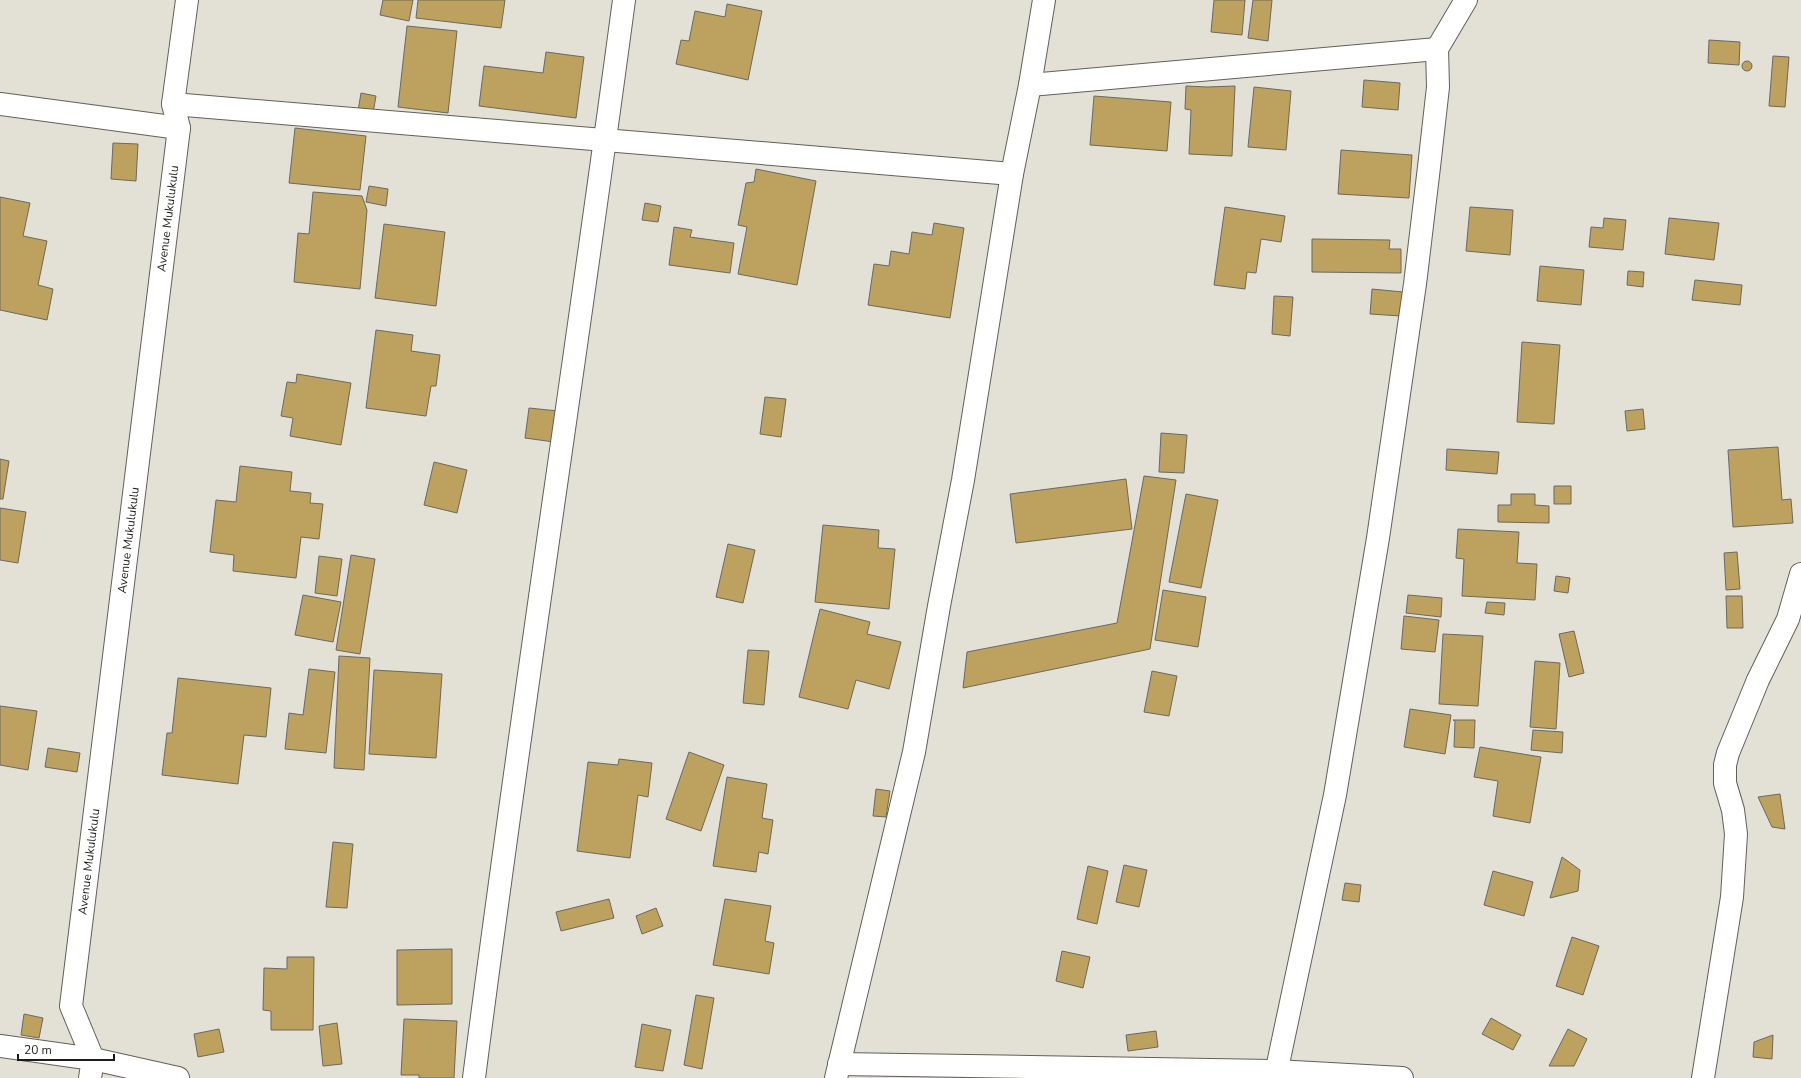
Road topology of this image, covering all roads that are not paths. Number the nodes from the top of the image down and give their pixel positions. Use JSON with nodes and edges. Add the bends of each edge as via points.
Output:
{"nodes":[{"id":1,"x":187,"y":0,"type":"edge"},
{"id":2,"x":624,"y":0,"type":"edge"},
{"id":3,"x":1044,"y":0,"type":"edge"},
{"id":4,"x":1466,"y":0,"type":"edge"},
{"id":5,"x":1437,"y":49,"type":"junction"},
{"id":6,"x":1030,"y":85,"type":"junction"},
{"id":7,"x":0,"y":104,"type":"edge"},
{"id":8,"x":173,"y":104,"type":"junction"},
{"id":9,"x":179,"y":128,"type":"junction"},
{"id":10,"x":606,"y":140,"type":"junction"},
{"id":11,"x":1012,"y":174,"type":"junction"},
{"id":12,"x":1801,"y":574,"type":"edge"},
{"id":13,"x":0,"y":1046,"type":"edge"},
{"id":14,"x":91,"y":1068,"type":"edge"},
{"id":15,"x":837,"y":1071,"type":"edge"},
{"id":16,"x":1275,"y":1074,"type":"edge"},
{"id":17,"x":178,"y":1078,"type":"edge"},
{"id":18,"x":474,"y":1078,"type":"edge"},
{"id":19,"x":1402,"y":1078,"type":"edge"},
{"id":20,"x":1703,"y":1078,"type":"edge"}],
"edges":[{"from":1,"to":8,"type":"street","name":"Avenue Mukulukulu"},
{"from":2,"to":10,"type":"street"},
{"from":3,"to":6,"type":"street"},
{"from":4,"to":5,"type":"street"},
{"from":5,"to":6,"type":"street"},
{"from":5,"to":16,"type":"street","via":[[1438,87],[1415,284],[1379,530],[1335,796]]},
{"from":6,"to":11,"type":"street"},
{"from":7,"to":9,"type":"street"},
{"from":8,"to":9,"type":"street","name":"Avenue Mukulukulu"},
{"from":8,"to":10,"type":"street"},
{"from":9,"to":14,"type":"street","name":"Avenue Mukulukulu","via":[[71,1006]]},
{"from":10,"to":11,"type":"street"},
{"from":10,"to":18,"type":"street","via":[[523,711]]},
{"from":11,"to":15,"type":"street","via":[[963,480],[914,752]]},
{"from":12,"to":20,"type":"street","via":[[1788,619],[1758,680],[1725,765],[1725,783],[1735,820],[1732,897]]},
{"from":13,"to":14,"type":"street"},
{"from":14,"to":17,"type":"street"},
{"from":15,"to":16,"type":"street"},
{"from":16,"to":19,"type":"street"}]}
